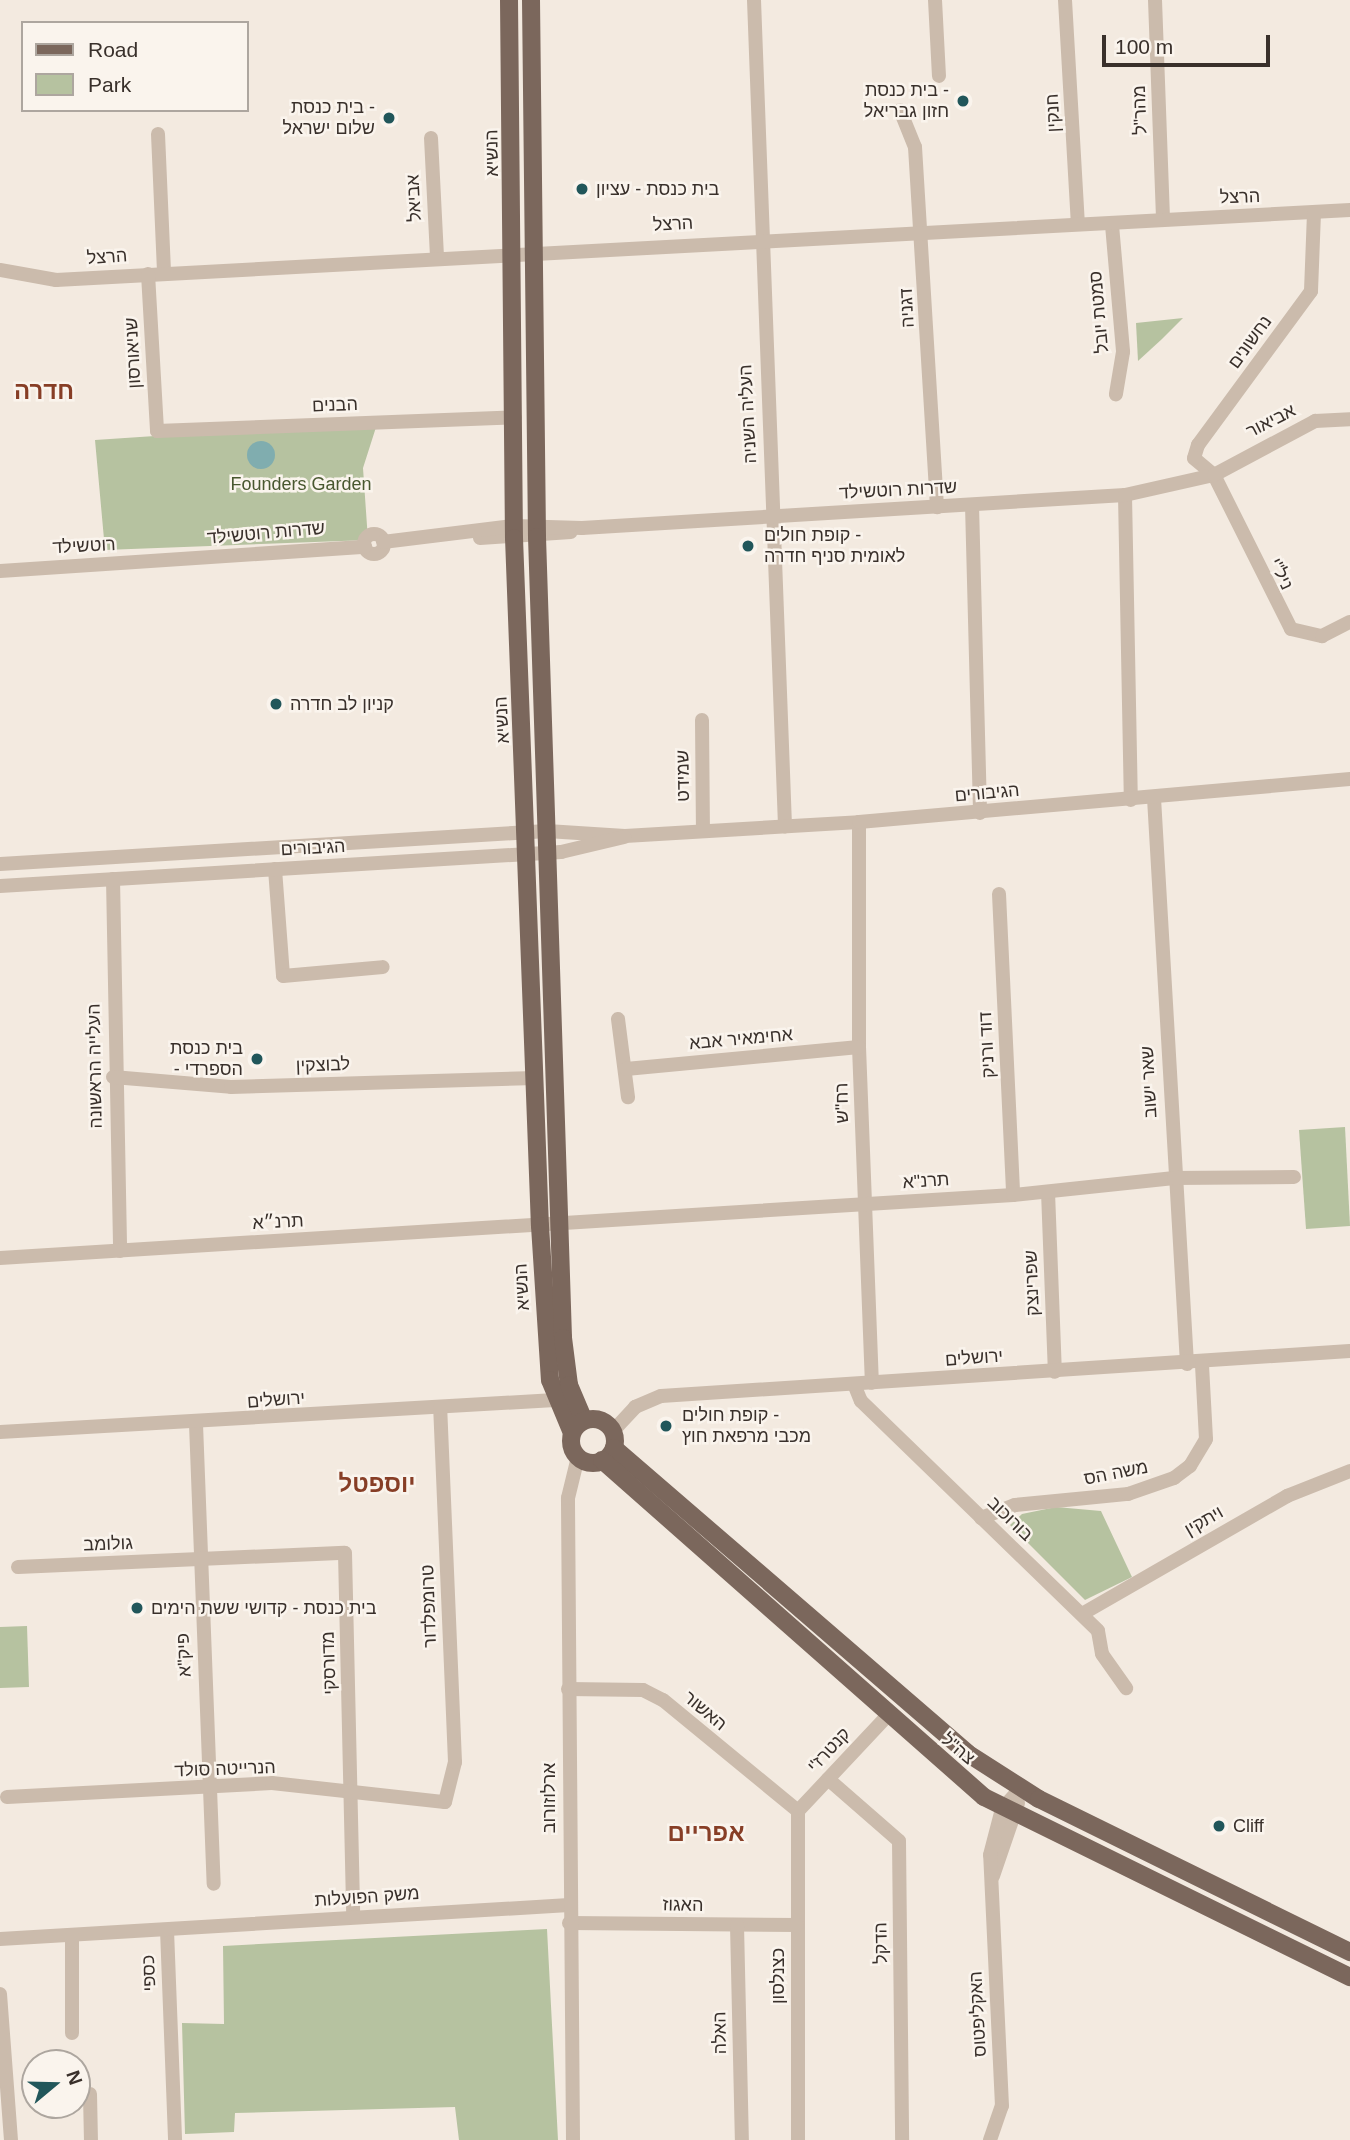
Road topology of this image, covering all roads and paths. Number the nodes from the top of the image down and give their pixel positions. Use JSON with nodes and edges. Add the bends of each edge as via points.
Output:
{"nodes":[{"id":1,"x":509,"y":0,"type":"edge"},
{"id":2,"x":531,"y":0,"type":"edge"},
{"id":3,"x":754,"y":0,"type":"edge"},
{"id":4,"x":935,"y":0,"type":"edge"},
{"id":5,"x":1065,"y":0,"type":"edge"},
{"id":6,"x":1155,"y":0,"type":"edge"},
{"id":7,"x":939,"y":76,"type":"dead end"},
{"id":8,"x":900,"y":110,"type":"dead end"},
{"id":9,"x":158,"y":134,"type":"dead end"},
{"id":10,"x":431,"y":138,"type":"dead end"},
{"id":11,"x":1350,"y":210,"type":"edge"},
{"id":12,"x":1314,"y":214,"type":"junction"},
{"id":13,"x":1163,"y":218,"type":"junction"},
{"id":14,"x":1078,"y":223,"type":"junction"},
{"id":15,"x":1112,"y":225,"type":"junction"},
{"id":16,"x":922,"y":230,"type":"junction"},
{"id":17,"x":759,"y":239,"type":"junction"},
{"id":18,"x":515,"y":251,"type":"junction"},
{"id":19,"x":537,"y":251,"type":"junction"},
{"id":20,"x":437,"y":257,"type":"junction"},
{"id":21,"x":0,"y":270,"type":"edge"},
{"id":22,"x":164,"y":272,"type":"junction"},
{"id":23,"x":148,"y":274,"type":"junction"},
{"id":24,"x":1116,"y":394,"type":"dead end"},
{"id":25,"x":515,"y":417,"type":"junction"},
{"id":26,"x":1350,"y":419,"type":"edge"},
{"id":27,"x":157,"y":431,"type":"joint"},
{"id":28,"x":1214,"y":475,"type":"junction"},
{"id":29,"x":1125,"y":495,"type":"junction"},
{"id":30,"x":972,"y":505,"type":"junction"},
{"id":31,"x":937,"y":507,"type":"junction"},
{"id":32,"x":772,"y":517,"type":"junction"},
{"id":33,"x":537,"y":531,"type":"junction"},
{"id":34,"x":514,"y":532,"type":"junction"},
{"id":35,"x":170,"y":561,"type":"joint"},
{"id":36,"x":0,"y":571,"type":"edge"},
{"id":37,"x":1350,"y":622,"type":"edge"},
{"id":38,"x":702,"y":720,"type":"dead end"},
{"id":39,"x":1350,"y":779,"type":"edge"},
{"id":40,"x":1154,"y":798,"type":"junction"},
{"id":41,"x":1131,"y":800,"type":"junction"},
{"id":42,"x":980,"y":813,"type":"junction"},
{"id":43,"x":859,"y":822,"type":"junction"},
{"id":44,"x":785,"y":826,"type":"junction"},
{"id":45,"x":703,"y":831,"type":"junction"},
{"id":46,"x":538,"y":832,"type":"junction"},
{"id":47,"x":625,"y":836,"type":"junction"},
{"id":48,"x":539,"y":854,"type":"junction"},
{"id":49,"x":0,"y":864,"type":"edge"},
{"id":50,"x":275,"y":869,"type":"junction"},
{"id":51,"x":113,"y":879,"type":"junction"},
{"id":52,"x":0,"y":886,"type":"edge"},
{"id":53,"x":999,"y":894,"type":"dead end"},
{"id":54,"x":383,"y":967,"type":"dead end"},
{"id":55,"x":618,"y":1019,"type":"dead end"},
{"id":56,"x":859,"y":1047,"type":"junction"},
{"id":57,"x":626,"y":1069,"type":"junction"},
{"id":58,"x":113,"y":1077,"type":"junction"},
{"id":59,"x":535,"y":1079,"type":"junction"},
{"id":60,"x":628,"y":1097,"type":"dead end"},
{"id":61,"x":1294,"y":1177,"type":"dead end"},
{"id":62,"x":1174,"y":1178,"type":"junction"},
{"id":63,"x":1048,"y":1192,"type":"junction"},
{"id":64,"x":1013,"y":1195,"type":"junction"},
{"id":65,"x":864,"y":1204,"type":"junction"},
{"id":66,"x":559,"y":1225,"type":"junction"},
{"id":67,"x":540,"y":1226,"type":"junction"},
{"id":68,"x":120,"y":1251,"type":"junction"},
{"id":69,"x":0,"y":1258,"type":"edge"},
{"id":70,"x":1350,"y":1351,"type":"edge"},
{"id":71,"x":1195,"y":1364,"type":"junction"},
{"id":72,"x":1055,"y":1372,"type":"junction"},
{"id":73,"x":872,"y":1383,"type":"junction"},
{"id":74,"x":854,"y":1384,"type":"junction"},
{"id":75,"x":555,"y":1400,"type":"junction"},
{"id":76,"x":440,"y":1408,"type":"junction"},
{"id":77,"x":196,"y":1424,"type":"junction"},
{"id":78,"x":578,"y":1426,"type":"junction"},
{"id":79,"x":0,"y":1432,"type":"edge"},
{"id":80,"x":610,"y":1447,"type":"junction"},
{"id":81,"x":578,"y":1457,"type":"junction"},
{"id":82,"x":1350,"y":1471,"type":"edge"},
{"id":83,"x":981,"y":1518,"type":"junction"},
{"id":84,"x":198,"y":1560,"type":"junction"},
{"id":85,"x":18,"y":1567,"type":"dead end"},
{"id":86,"x":1082,"y":1614,"type":"junction"},
{"id":87,"x":1126,"y":1688,"type":"dead end"},
{"id":88,"x":568,"y":1689,"type":"junction"},
{"id":89,"x":888,"y":1715,"type":"junction"},
{"id":90,"x":828,"y":1779,"type":"junction"},
{"id":91,"x":211,"y":1788,"type":"junction"},
{"id":92,"x":1021,"y":1788,"type":"junction"},
{"id":93,"x":354,"y":1796,"type":"junction"},
{"id":94,"x":7,"y":1797,"type":"dead end"},
{"id":95,"x":445,"y":1802,"type":"joint"},
{"id":96,"x":798,"y":1811,"type":"junction"},
{"id":97,"x":1009,"y":1812,"type":"junction"},
{"id":98,"x":214,"y":1884,"type":"dead end"},
{"id":99,"x":569,"y":1905,"type":"junction"},
{"id":100,"x":353,"y":1917,"type":"junction"},
{"id":101,"x":569,"y":1923,"type":"junction"},
{"id":102,"x":737,"y":1925,"type":"junction"},
{"id":103,"x":797,"y":1925,"type":"junction"},
{"id":104,"x":167,"y":1930,"type":"junction"},
{"id":105,"x":72,"y":1936,"type":"junction"},
{"id":106,"x":0,"y":1939,"type":"edge"},
{"id":107,"x":1350,"y":1952,"type":"edge"},
{"id":108,"x":1350,"y":1977,"type":"edge"},
{"id":109,"x":0,"y":1994,"type":"edge"},
{"id":110,"x":72,"y":2033,"type":"dead end"},
{"id":111,"x":91,"y":2119,"type":"edge"},
{"id":112,"x":12,"y":2140,"type":"edge"},
{"id":113,"x":91,"y":2140,"type":"edge"},
{"id":114,"x":175,"y":2140,"type":"edge"},
{"id":115,"x":573,"y":2140,"type":"edge"},
{"id":116,"x":742,"y":2140,"type":"edge"},
{"id":117,"x":798,"y":2140,"type":"edge"},
{"id":118,"x":902,"y":2140,"type":"edge"},
{"id":119,"x":990,"y":2140,"type":"edge"}],
"edges":[{"from":1,"to":18,"type":"main road","name":"הנשיא"},
{"from":2,"to":19,"type":"main road","name":"הנשיא"},
{"from":3,"to":17,"type":"street","name":"העליה השניה"},
{"from":4,"to":7,"type":"street"},
{"from":5,"to":14,"type":"street","name":"חנקין"},
{"from":6,"to":13,"type":"street","name":"מהר\"ל"},
{"from":8,"to":16,"type":"street","name":"דגניה","via":[[915,147]]},
{"from":9,"to":22,"type":"street"},
{"from":10,"to":20,"type":"street","name":"אביאל"},
{"from":11,"to":12,"type":"street","name":"הרצל"},
{"from":12,"to":13,"type":"street","name":"הרצל"},
{"from":12,"to":28,"type":"street","name":"נחשונים","via":[[1311,290],[1198,445],[1194,458]]},
{"from":13,"to":15,"type":"street","name":"הרצל"},
{"from":14,"to":15,"type":"street","name":"הרצל"},
{"from":14,"to":16,"type":"street","name":"הרצל"},
{"from":15,"to":24,"type":"street","name":"סמטת יובל","via":[[1123,352]]},
{"from":16,"to":17,"type":"street","name":"הרצל"},
{"from":16,"to":31,"type":"street","name":"דגניה"},
{"from":17,"to":19,"type":"street","name":"הרצל"},
{"from":17,"to":32,"type":"street","name":"העליה השניה"},
{"from":18,"to":19,"type":"street","name":"הרצל"},
{"from":18,"to":20,"type":"street","name":"הרצל"},
{"from":18,"to":25,"type":"main road","name":"הנשיא"},
{"from":19,"to":33,"type":"main road","name":"הנשיא"},
{"from":20,"to":22,"type":"street","name":"הרצל"},
{"from":21,"to":23,"type":"street","name":"הרצל","via":[[48,280]]},
{"from":22,"to":23,"type":"street","name":"הרצל"},
{"from":23,"to":27,"type":"street","name":"שניאורסון"},
{"from":25,"to":27,"type":"street","name":"הבנים"},
{"from":25,"to":34,"type":"main road","name":"הנשיא"},
{"from":26,"to":28,"type":"street","name":"אביאור","via":[[1315,421]]},
{"from":28,"to":29,"type":"street","name":"שדרות רוטשילד"},
{"from":28,"to":37,"type":"street","name":"ניל\"י","via":[[1291,629],[1322,636]]},
{"from":29,"to":30,"type":"street","name":"שדרות רוטשילד"},
{"from":29,"to":41,"type":"street"},
{"from":30,"to":31,"type":"street","name":"שדרות רוטשילד"},
{"from":30,"to":42,"type":"street"},
{"from":31,"to":32,"type":"street","name":"שדרות רוטשילד"},
{"from":32,"to":33,"type":"street","name":"שדרות רוטשילד"},
{"from":32,"to":44,"type":"street","name":"העליה השניה"},
{"from":33,"to":34,"type":"street","name":"שדרות רוטשילד"},
{"from":33,"to":46,"type":"main road","name":"הנשיא"},
{"from":34,"to":35,"type":"street","name":"שדרות רוטשילד","via":[[383,542],[378,553],[365,547]]},
{"from":34,"to":46,"type":"main road","name":"הנשיא"},
{"from":35,"to":36,"type":"street","name":"רוטשילד"},
{"from":38,"to":45,"type":"street","name":"שמידט"},
{"from":39,"to":40,"type":"street","name":"הגיבורים"},
{"from":40,"to":41,"type":"street","name":"הגיבורים"},
{"from":40,"to":62,"type":"street","name":"שאר ישוב"},
{"from":41,"to":42,"type":"street","name":"הגיבורים"},
{"from":42,"to":43,"type":"street","name":"הגיבורים"},
{"from":43,"to":44,"type":"street","name":"הגיבורים"},
{"from":43,"to":56,"type":"street","name":"רח\"ש"},
{"from":44,"to":45,"type":"street","name":"הגיבורים"},
{"from":45,"to":47,"type":"street","name":"הגיבורים"},
{"from":46,"to":47,"type":"street","name":"הגיבורים"},
{"from":46,"to":48,"type":"main road","name":"הנשיא"},
{"from":46,"to":49,"type":"street","name":"הגיבורים"},
{"from":47,"to":48,"type":"street","name":"הגיבורים"},
{"from":48,"to":50,"type":"street","name":"הגיבורים"},
{"from":48,"to":59,"type":"main road","name":"הנשיא"},
{"from":48,"to":66,"type":"main road","name":"הנשיא"},
{"from":50,"to":51,"type":"street","name":"הגיבורים"},
{"from":50,"to":54,"type":"street","via":[[283,976]]},
{"from":51,"to":52,"type":"street","name":"הגיבורים"},
{"from":51,"to":58,"type":"street","name":"העלייה הראשונה"},
{"from":53,"to":64,"type":"street","name":"דוד ורניק"},
{"from":55,"to":57,"type":"street"},
{"from":56,"to":57,"type":"street","name":"אחימאיר אבא"},
{"from":56,"to":65,"type":"street","name":"רח\"ש"},
{"from":57,"to":60,"type":"street"},
{"from":58,"to":59,"type":"street","name":"לבוצקין","via":[[231,1087]]},
{"from":58,"to":68,"type":"street","name":"העלייה הראשונה"},
{"from":59,"to":67,"type":"main road","name":"הנשיא"},
{"from":61,"to":62,"type":"street","name":"תרנ\"א"},
{"from":62,"to":63,"type":"street","name":"תרנ\"א"},
{"from":62,"to":71,"type":"street","name":"שאר ישוב"},
{"from":63,"to":64,"type":"street","name":"תרנ\"א"},
{"from":63,"to":72,"type":"street","name":"שפרינצק"},
{"from":64,"to":65,"type":"street","name":"תרנ\"א"},
{"from":65,"to":66,"type":"street","name":"תרנ\"א"},
{"from":65,"to":73,"type":"street","name":"רח\"ש"},
{"from":66,"to":67,"type":"street","name":"תרנ״א"},
{"from":66,"to":78,"type":"main road","name":"הנשיא","via":[[563,1338]]},
{"from":67,"to":68,"type":"street","name":"תרנ״א"},
{"from":67,"to":75,"type":"main road","name":"הנשיא"},
{"from":68,"to":69,"type":"street","name":"תרנ״א"},
{"from":70,"to":71,"type":"street","name":"ירושלים"},
{"from":71,"to":72,"type":"street","name":"ירושלים"},
{"from":71,"to":83,"type":"street","name":"משה הס","via":[[1206,1439],[1190,1466],[1174,1478],[1128,1494],[1015,1505]]},
{"from":72,"to":73,"type":"street","name":"ירושלים"},
{"from":73,"to":74,"type":"street","name":"ירושלים"},
{"from":74,"to":80,"type":"street","name":"ירושלים","via":[[662,1396],[635,1407]]},
{"from":74,"to":83,"type":"street","name":"בורוכוב","via":[[861,1401]]},
{"from":75,"to":76,"type":"street","name":"ירושלים"},
{"from":75,"to":78,"type":"main road","name":"הנשיא"},
{"from":76,"to":77,"type":"street","name":"ירושלים"},
{"from":76,"to":95,"type":"street","name":"טרומפלדור","via":[[456,1762]]},
{"from":77,"to":79,"type":"street","name":"ירושלים"},
{"from":77,"to":84,"type":"street","name":"פיק\"א"},
{"from":78,"to":80,"type":"main road","via":[[597,1419]]},
{"from":78,"to":81,"type":"main road"},
{"from":80,"to":81,"type":"main road"},
{"from":80,"to":89,"type":"main road","name":"צה\"ל"},
{"from":80,"to":92,"type":"main road","name":"צה\"ל","via":[[946,1736]]},
{"from":81,"to":88,"type":"street","name":"ארלוזורוב","via":[[568,1498]]},
{"from":82,"to":86,"type":"street","name":"ויתקין","via":[[1287,1496]]},
{"from":83,"to":86,"type":"street","name":"בורוכוב"},
{"from":84,"to":85,"type":"street","name":"גולומב"},
{"from":84,"to":91,"type":"street","name":"פיק\"א"},
{"from":84,"to":93,"type":"street","name":"מדורסקי","via":[[345,1553]]},
{"from":86,"to":87,"type":"street","name":"בורוכוב","via":[[1098,1631],[1102,1654]]},
{"from":88,"to":96,"type":"street","name":"האשור","via":[[643,1690],[663,1700]]},
{"from":88,"to":99,"type":"street","name":"ארלוזורוב"},
{"from":89,"to":90,"type":"street","name":"קנטרז'י"},
{"from":89,"to":97,"type":"main road","name":"צה\"ל"},
{"from":90,"to":96,"type":"street","name":"קנטרז'י"},
{"from":90,"to":118,"type":"street","name":"הדקל","via":[[899,1841]]},
{"from":91,"to":93,"type":"street","name":"הנרייטה סולד","via":[[272,1783]]},
{"from":91,"to":94,"type":"street","name":"הנרייטה סולד"},
{"from":91,"to":98,"type":"street","name":"פיק\"א"},
{"from":92,"to":97,"type":"street","name":"האקליפטוס"},
{"from":92,"to":107,"type":"main road","name":"צה\"ל"},
{"from":93,"to":95,"type":"street","name":"הנרייטה סולד"},
{"from":93,"to":100,"type":"street","name":"מדורסקי"},
{"from":96,"to":103,"type":"street","name":"כצנלסון"},
{"from":97,"to":108,"type":"main road","name":"צה\"ל"},
{"from":97,"to":119,"type":"street","name":"האקליפטוס","via":[[992,1837],[990,1884],[1002,2106]]},
{"from":99,"to":100,"type":"street","name":"משק הפועלות"},
{"from":99,"to":101,"type":"street","name":"ארלוזורוב"},
{"from":100,"to":104,"type":"street","name":"משק הפועלות"},
{"from":101,"to":102,"type":"street","name":"האגוז"},
{"from":101,"to":115,"type":"street","name":"ארלוזורוב"},
{"from":102,"to":103,"type":"street","name":"האגוז"},
{"from":102,"to":116,"type":"street","name":"האלה"},
{"from":103,"to":117,"type":"street","name":"כצנלסון"},
{"from":104,"to":105,"type":"street","name":"כספי"},
{"from":104,"to":114,"type":"street","name":"כספי"},
{"from":105,"to":106,"type":"street","name":"כספי"},
{"from":105,"to":110,"type":"street"},
{"from":109,"to":112,"type":"street"},
{"from":111,"to":113,"type":"street"}]}
